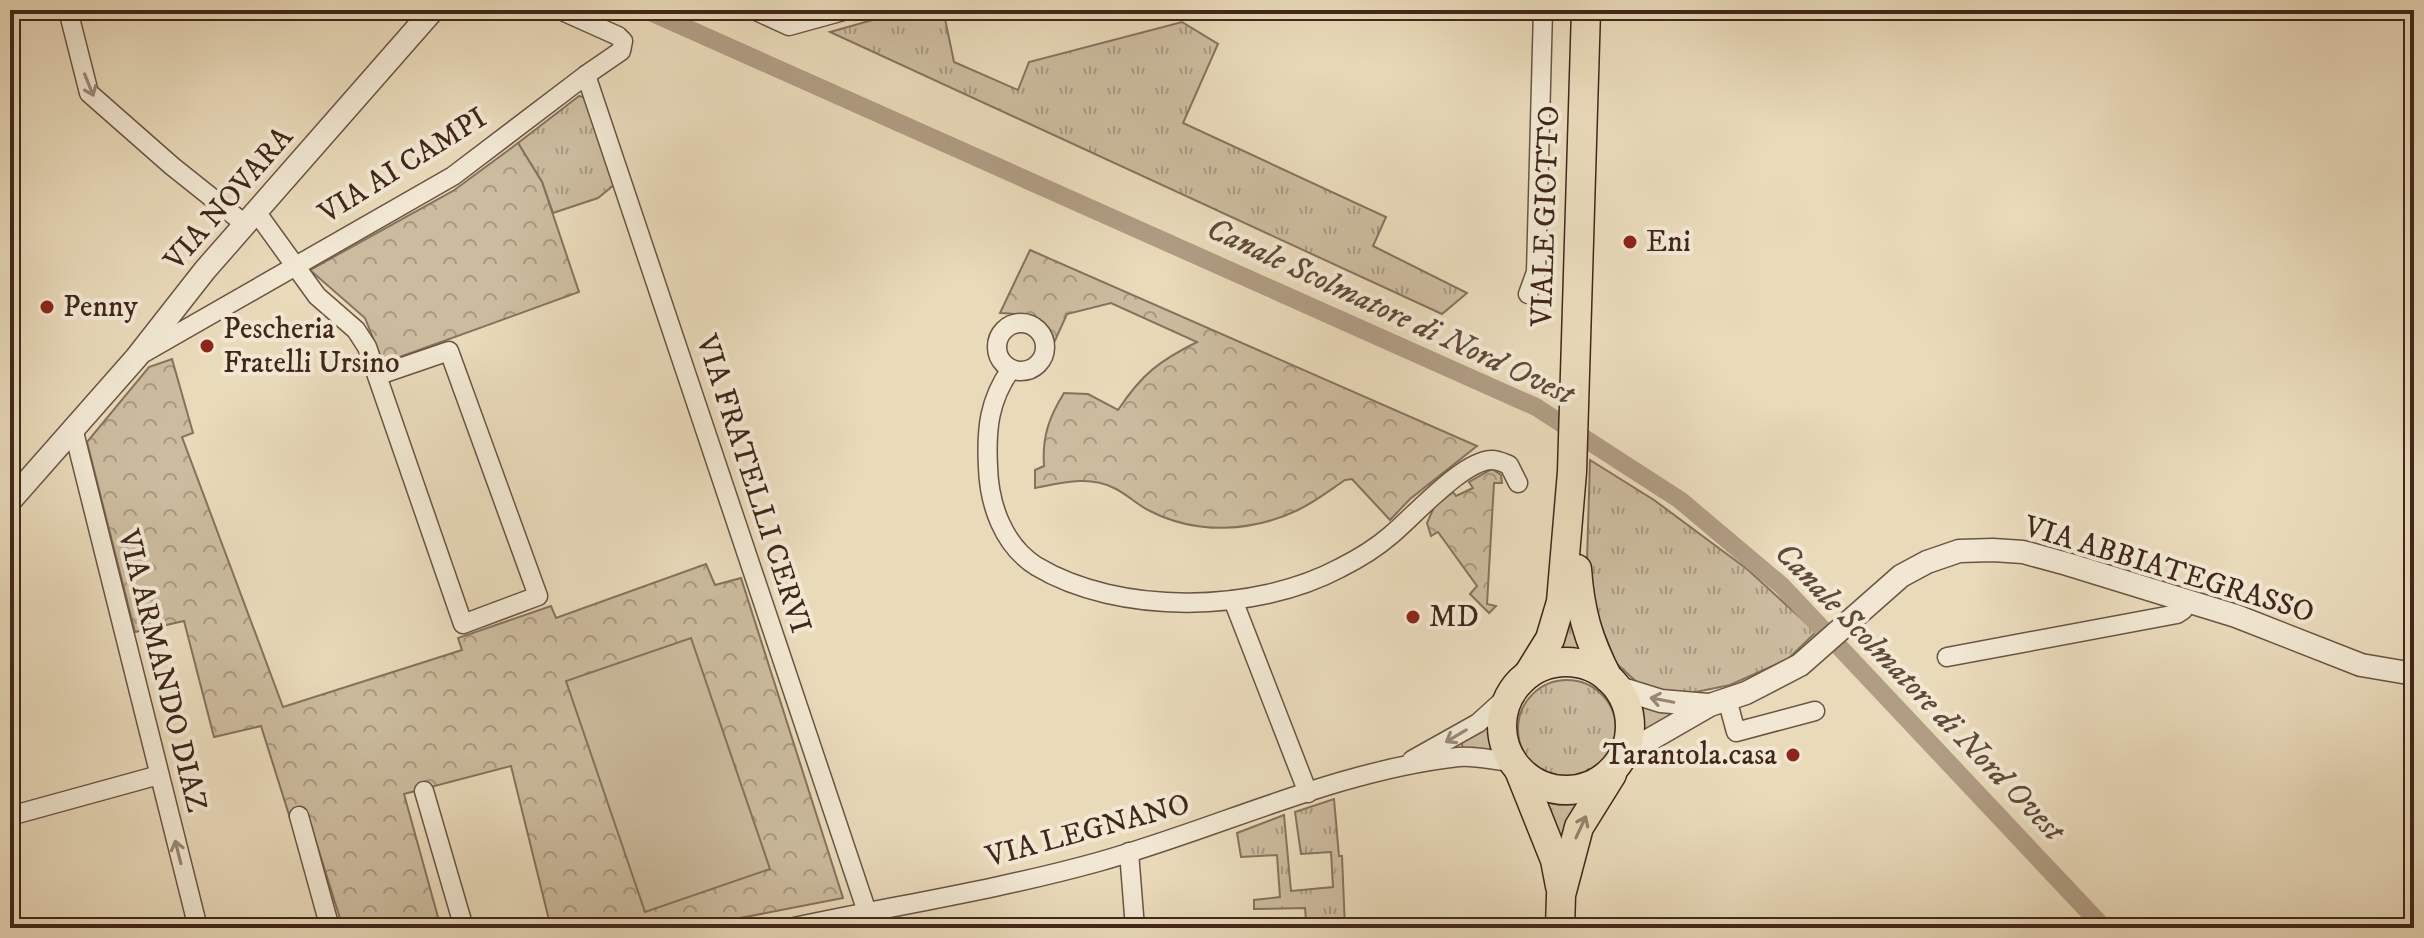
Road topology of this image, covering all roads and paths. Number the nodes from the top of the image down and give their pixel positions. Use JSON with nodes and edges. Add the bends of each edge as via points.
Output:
{"nodes":[{"id":1,"x":68,"y":10,"type":"edge"},
{"id":2,"x":433,"y":10,"type":"edge"},
{"id":3,"x":560,"y":10,"type":"edge"},
{"id":4,"x":754,"y":10,"type":"edge"},
{"id":5,"x":847,"y":10,"type":"edge"},
{"id":6,"x":1543,"y":10,"type":"edge"},
{"id":7,"x":1586,"y":10,"type":"edge"},
{"id":8,"x":586,"y":75,"type":"junction"},
{"id":9,"x":251,"y":219,"type":"junction"},
{"id":10,"x":293,"y":266,"type":"junction"},
{"id":11,"x":1528,"y":294,"type":"dead end"},
{"id":12,"x":136,"y":358,"type":"junction"},
{"id":13,"x":1011,"y":369,"type":"dead end"},
{"id":14,"x":379,"y":375,"type":"junction"},
{"id":15,"x":73,"y":428,"type":"junction"},
{"id":16,"x":1572,"y":472,"type":"junction"},
{"id":17,"x":1518,"y":483,"type":"dead end"},
{"id":18,"x":10,"y":501,"type":"edge"},
{"id":19,"x":1233,"y":600,"type":"junction"},
{"id":20,"x":2187,"y":601,"type":"junction"},
{"id":21,"x":1947,"y":657,"type":"dead end"},
{"id":22,"x":1529,"y":673,"type":"junction"},
{"id":23,"x":2414,"y":674,"type":"edge"},
{"id":24,"x":1612,"y":682,"type":"junction"},
{"id":25,"x":1510,"y":694,"type":"junction"},
{"id":26,"x":1718,"y":702,"type":"junction"},
{"id":27,"x":1815,"y":711,"type":"dead end"},
{"id":28,"x":1620,"y":761,"type":"junction"},
{"id":29,"x":1515,"y":766,"type":"junction"},
{"id":30,"x":1396,"y":769,"type":"junction"},
{"id":31,"x":159,"y":775,"type":"junction"},
{"id":32,"x":424,"y":791,"type":"dead end"},
{"id":33,"x":1308,"y":793,"type":"junction"},
{"id":34,"x":10,"y":816,"type":"edge"},
{"id":35,"x":299,"y":816,"type":"dead end"},
{"id":36,"x":1129,"y":852,"type":"junction"},
{"id":37,"x":1561,"y":895,"type":"junction"},
{"id":38,"x":867,"y":912,"type":"junction"},
{"id":39,"x":198,"y":928,"type":"edge"},
{"id":40,"x":330,"y":928,"type":"edge"},
{"id":41,"x":464,"y":928,"type":"edge"},
{"id":42,"x":790,"y":928,"type":"edge"},
{"id":43,"x":1135,"y":928,"type":"edge"},
{"id":44,"x":1560,"y":928,"type":"edge"}],
"edges":[{"from":1,"to":9,"type":"street","one_way":true,"via":[[89,93],[172,166]]},
{"from":2,"to":9,"type":"street","name":"VIA NOVARA"},
{"from":3,"to":8,"type":"street","name":"VIA AI CAMPI","via":[[623,41],[621,51]]},
{"from":4,"to":5,"type":"street","via":[[789,26]]},
{"from":6,"to":11,"type":"street","via":[[1536,272]]},
{"from":7,"to":16,"type":"main road","name":"VIALE GIOTTO"},
{"from":8,"to":10,"type":"street","name":"VIA AI CAMPI","via":[[453,176]]},
{"from":8,"to":38,"type":"street","name":"VIA FRATELLI CERVI"},
{"from":9,"to":10,"type":"street"},
{"from":9,"to":12,"type":"street","name":"VIA NOVARA"},
{"from":10,"to":12,"type":"street","name":"VIA AI CAMPI"},
{"from":10,"to":14,"type":"street","via":[[356,330]]},
{"from":12,"to":15,"type":"street","name":"VIA NOVARA"},
{"from":13,"to":19,"type":"street","via":[[998,388],[987,452],[990,495],[1017,551],[1047,572],[1120,596],[1167,602]]},
{"from":14,"to":14,"type":"street","via":[[463,624],[538,596],[449,351]]},
{"from":15,"to":18,"type":"street","name":"VIA NOVARA"},
{"from":15,"to":31,"type":"street","name":"VIA ARMANDO DIAZ"},
{"from":16,"to":22,"type":"main road","name":"VIALE GIOTTO","via":[[1561,602],[1550,639]]},
{"from":16,"to":24,"type":"main road","name":"VIALE GIOTTO","via":[[1580,606],[1597,658]]},
{"from":17,"to":19,"type":"street","via":[[1509,465],[1480,463],[1433,494],[1389,537],[1340,568],[1308,582]]},
{"from":19,"to":33,"type":"street"},
{"from":20,"to":21,"type":"street","via":[[2177,614]]},
{"from":20,"to":23,"type":"street","name":"VIA ABBIATEGRASSO","via":[[2361,665]]},
{"from":20,"to":26,"type":"street","name":"VIA ABBIATEGRASSO","via":[[2037,556],[1959,551],[1901,576],[1800,665]]},
{"from":22,"to":24,"type":"main road","via":[[1566,662],[1588,666]]},
{"from":22,"to":25,"type":"main road","name":"VIALE GIOTTO"},
{"from":26,"to":24,"type":"street","name":"VIA ABBIATEGRASSO","one_way":true,"via":[[1661,701]]},
{"from":24,"to":28,"type":"main road","name":"VIALE GIOTTO","via":[[1630,723]]},
{"from":25,"to":29,"type":"main road","name":"VIALE GIOTTO","via":[[1503,737]]},
{"from":25,"to":30,"type":"street","name":"VIA LEGNANO","one_way":true,"via":[[1478,723]]},
{"from":26,"to":27,"type":"street","via":[[1736,732]]},
{"from":26,"to":28,"type":"street","name":"VIA ABBIATEGRASSO"},
{"from":28,"to":29,"type":"main road","via":[[1603,779],[1568,791],[1536,783]]},
{"from":37,"to":28,"type":"main road","name":"VIALE GIOTTO","one_way":true,"via":[[1579,827]]},
{"from":29,"to":30,"type":"street","name":"VIA LEGNANO","via":[[1460,757]]},
{"from":29,"to":37,"type":"main road","name":"VIALE GIOTTO","via":[[1555,860]]},
{"from":30,"to":33,"type":"street","name":"VIA LEGNANO"},
{"from":31,"to":34,"type":"street"},
{"from":39,"to":31,"type":"street","name":"VIA ARMANDO DIAZ","one_way":true},
{"from":32,"to":41,"type":"street"},
{"from":33,"to":36,"type":"street","name":"VIA LEGNANO"},
{"from":35,"to":40,"type":"street"},
{"from":36,"to":38,"type":"street","name":"VIA LEGNANO"},
{"from":36,"to":43,"type":"street"},
{"from":37,"to":44,"type":"main road","name":"VIALE GIOTTO"},
{"from":38,"to":42,"type":"street","name":"VIA LEGNANO"}]}
